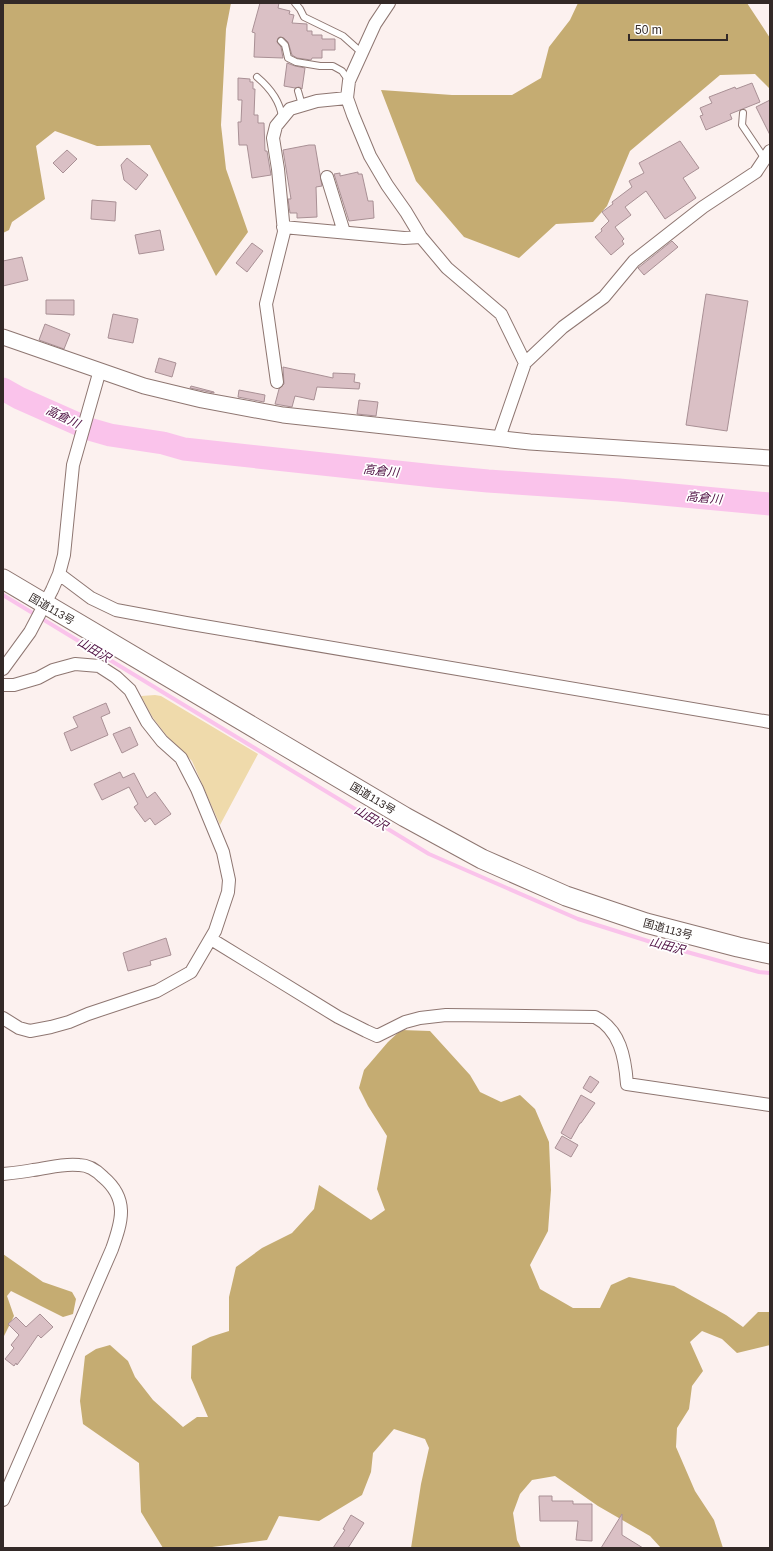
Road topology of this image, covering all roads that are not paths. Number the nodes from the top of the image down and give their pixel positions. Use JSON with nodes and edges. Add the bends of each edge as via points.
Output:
{"nodes":[{"id":1,"x":295,"y":3,"type":"edge"},
{"id":2,"x":389,"y":3,"type":"edge"},
{"id":3,"x":281,"y":41,"type":"dead end"},
{"id":4,"x":362,"y":53,"type":"junction"},
{"id":5,"x":257,"y":78,"type":"dead end"},
{"id":6,"x":349,"y":81,"type":"junction"},
{"id":7,"x":298,"y":91,"type":"dead end"},
{"id":8,"x":347,"y":98,"type":"junction"},
{"id":9,"x":302,"y":106,"type":"junction"},
{"id":10,"x":743,"y":113,"type":"dead end"},
{"id":11,"x":282,"y":119,"type":"junction"},
{"id":12,"x":768,"y":155,"type":"edge"},
{"id":13,"x":327,"y":178,"type":"dead end"},
{"id":14,"x":284,"y":227,"type":"junction"},
{"id":15,"x":344,"y":232,"type":"junction"},
{"id":16,"x":421,"y":237,"type":"junction"},
{"id":17,"x":3,"y":337,"type":"edge"},
{"id":18,"x":525,"y":363,"type":"junction"},
{"id":19,"x":100,"y":370,"type":"junction"},
{"id":20,"x":277,"y":382,"type":"dead end"},
{"id":21,"x":499,"y":438,"type":"junction"},
{"id":22,"x":770,"y":458,"type":"edge"},
{"id":23,"x":59,"y":574,"type":"junction"},
{"id":24,"x":3,"y":579,"type":"edge"},
{"id":25,"x":45,"y":604,"type":"junction"},
{"id":26,"x":3,"y":669,"type":"edge"},
{"id":27,"x":3,"y":685,"type":"edge"},
{"id":28,"x":770,"y":722,"type":"edge"},
{"id":29,"x":211,"y":940,"type":"junction"},
{"id":30,"x":770,"y":954,"type":"edge"},
{"id":31,"x":3,"y":1018,"type":"edge"},
{"id":32,"x":770,"y":1105,"type":"edge"},
{"id":33,"x":3,"y":1174,"type":"edge"},
{"id":34,"x":3,"y":1500,"type":"edge"}],
"edges":[{"from":1,"to":4,"type":"lane","via":[[304,17],[342,36]]},
{"from":2,"to":4,"type":"street","via":[[375,24]]},
{"from":3,"to":6,"type":"lane","via":[[288,58],[296,62],[333,66],[342,71]]},
{"from":4,"to":6,"type":"street"},
{"from":5,"to":11,"type":"lane","via":[[275,97],[281,108]]},
{"from":6,"to":8,"type":"street"},
{"from":7,"to":9,"type":"lane"},
{"from":8,"to":9,"type":"street"},
{"from":8,"to":16,"type":"street","via":[[370,156]]},
{"from":9,"to":11,"type":"street","via":[[290,108]]},
{"from":10,"to":12,"type":"lane","via":[[742,125]]},
{"from":11,"to":14,"type":"street","via":[[276,126],[273,138]]},
{"from":12,"to":18,"type":"street","via":[[756,172],[703,207],[634,261],[604,297],[563,327]]},
{"from":13,"to":15,"type":"street"},
{"from":14,"to":15,"type":"street"},
{"from":14,"to":20,"type":"street","via":[[266,304]]},
{"from":15,"to":16,"type":"street","via":[[404,238]]},
{"from":16,"to":18,"type":"street","via":[[447,268],[500,314]]},
{"from":17,"to":19,"type":"street"},
{"from":18,"to":21,"type":"street"},
{"from":19,"to":21,"type":"street","via":[[144,386],[283,415]]},
{"from":19,"to":23,"type":"street","via":[[73,466],[64,555]]},
{"from":21,"to":22,"type":"street"},
{"from":23,"to":25,"type":"street"},
{"from":23,"to":28,"type":"street","via":[[91,598],[116,610]]},
{"from":24,"to":25,"type":"highway","name":"国道113号"},
{"from":25,"to":26,"type":"street","via":[[30,632]]},
{"from":25,"to":30,"type":"highway","name":"国道113号","via":[[404,817],[482,859],[566,896],[646,923]]},
{"from":27,"to":29,"type":"street","via":[[14,685],[38,678],[53,670],[75,664],[87,664],[99,666],[130,690],[147,722],[162,741],[181,758],[223,852],[229,880],[228,892]]},
{"from":29,"to":31,"type":"street","via":[[191,972],[158,991],[51,1027],[30,1030],[18,1028]]},
{"from":29,"to":32,"type":"street","via":[[338,1017],[377,1036],[405,1022],[446,1015],[595,1017],[614,1032],[621,1046],[627,1084]]},
{"from":33,"to":34,"type":"street","via":[[69,1164],[88,1167],[102,1175],[113,1186],[122,1212],[112,1249]]}]}
